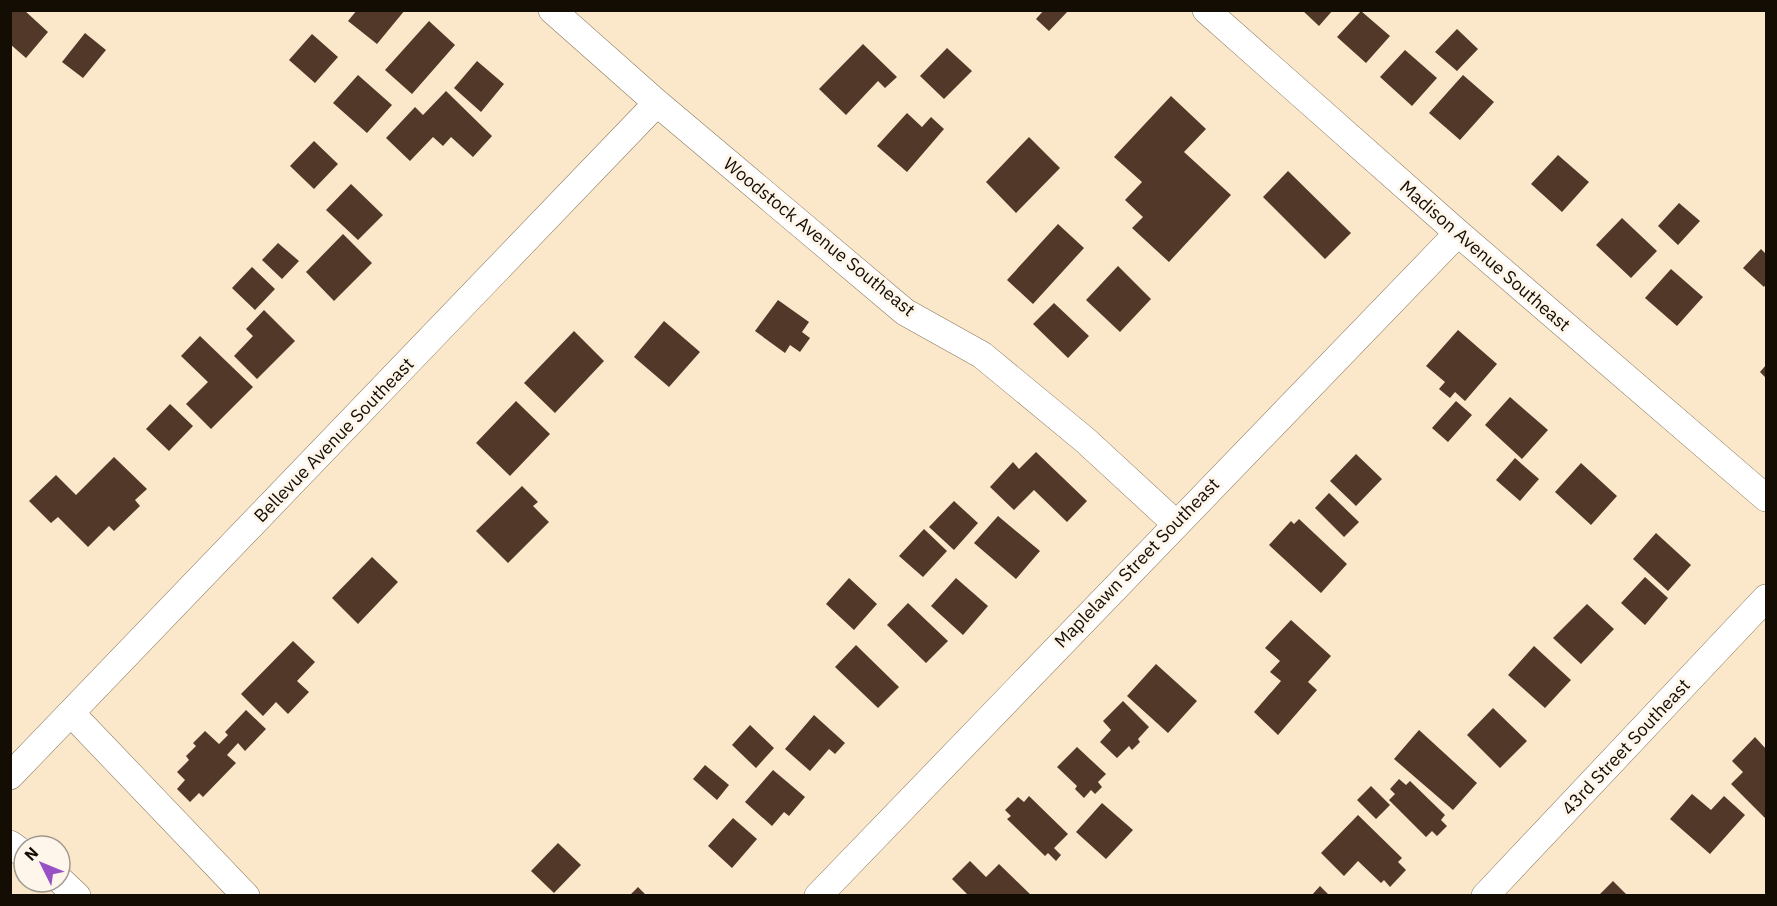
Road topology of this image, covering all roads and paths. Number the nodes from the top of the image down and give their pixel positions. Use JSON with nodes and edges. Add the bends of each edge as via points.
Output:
{"nodes":[{"id":1,"x":552,"y":10,"type":"edge"},
{"id":2,"x":1206,"y":10,"type":"edge"},
{"id":3,"x":657,"y":103,"type":"junction"},
{"id":4,"x":1458,"y":233,"type":"junction"},
{"id":5,"x":1767,"y":498,"type":"edge"},
{"id":6,"x":1176,"y":523,"type":"junction"},
{"id":7,"x":1767,"y":598,"type":"edge"},
{"id":8,"x":71,"y":713,"type":"junction"},
{"id":9,"x":10,"y":776,"type":"edge"},
{"id":10,"x":246,"y":896,"type":"edge"},
{"id":11,"x":818,"y":896,"type":"edge"},
{"id":12,"x":1485,"y":896,"type":"edge"}],
"edges":[{"from":1,"to":3,"type":"street","name":"Woodstock Avenue Southeast"},
{"from":2,"to":4,"type":"street","name":"Madison Avenue Southeast"},
{"from":3,"to":6,"type":"street","name":"Woodstock Avenue Southeast","via":[[904,312],[982,355],[1085,440]]},
{"from":3,"to":8,"type":"street","name":"Bellevue Avenue Southeast"},
{"from":4,"to":5,"type":"street","name":"Madison Avenue Southeast"},
{"from":4,"to":6,"type":"street","name":"Maplelawn Street Southeast"},
{"from":6,"to":11,"type":"street","name":"Maplelawn Street Southeast"},
{"from":7,"to":12,"type":"street","name":"43rd Street Southeast"},
{"from":8,"to":9,"type":"street","name":"Bellevue Avenue Southeast"},
{"from":8,"to":10,"type":"street"}]}
